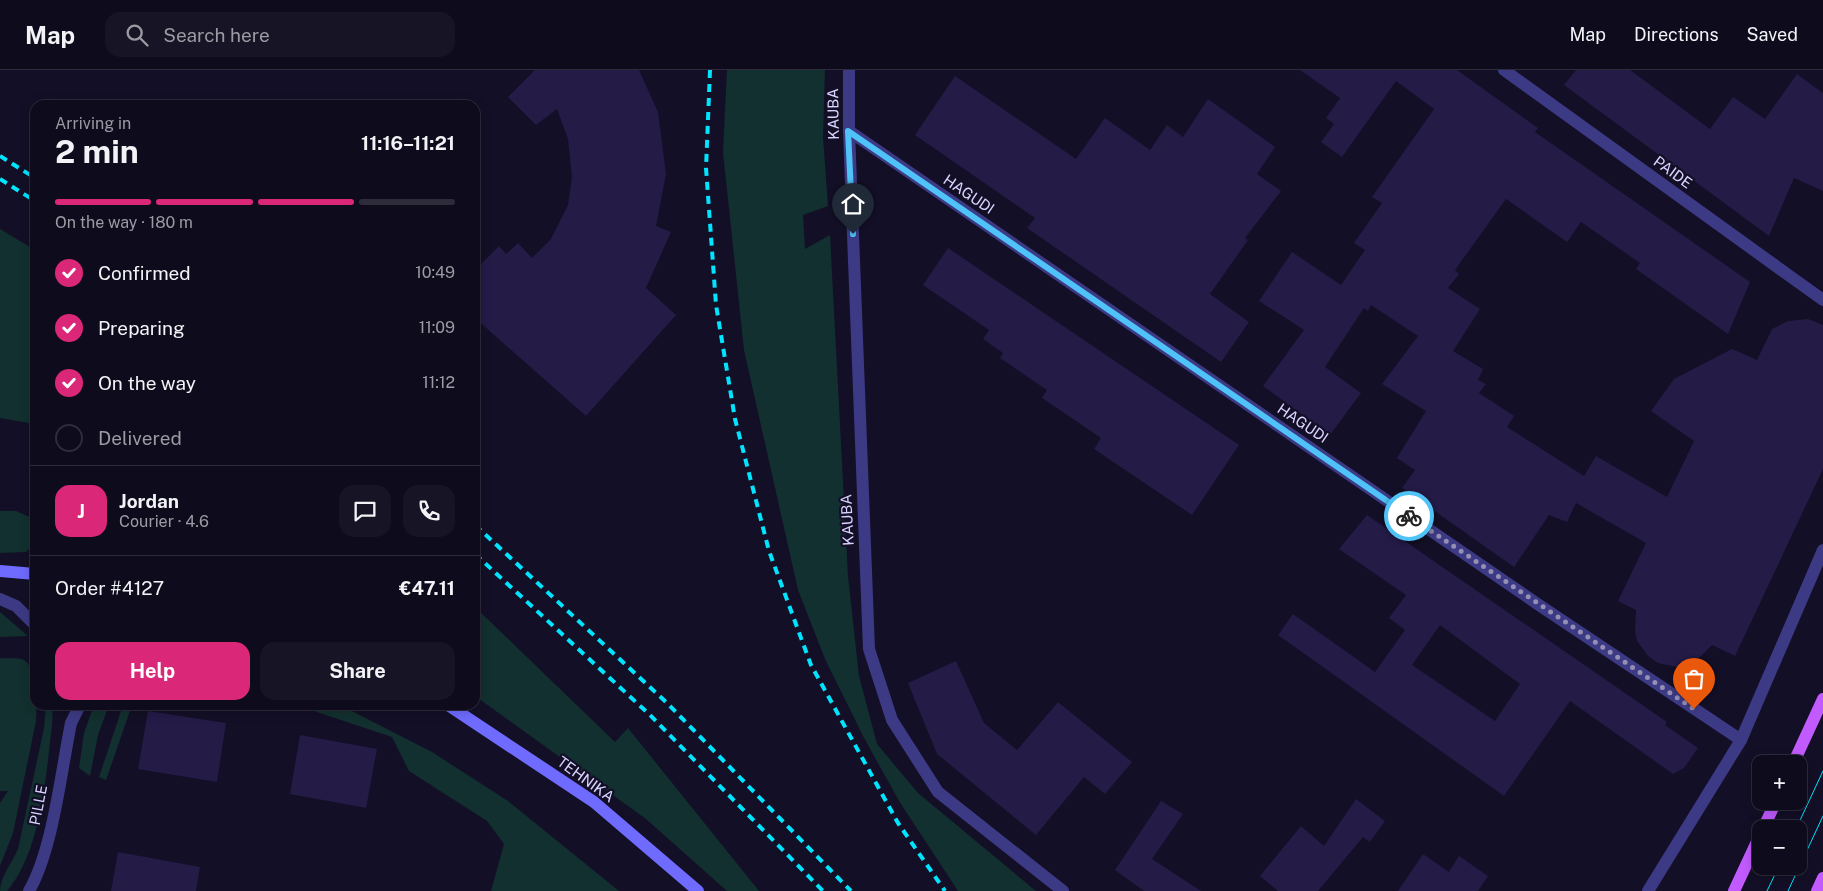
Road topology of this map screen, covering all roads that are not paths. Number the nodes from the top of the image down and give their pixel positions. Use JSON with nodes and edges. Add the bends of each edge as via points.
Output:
{"nodes":[{"id":1,"x":850,"y":70,"type":"edge"},
{"id":2,"x":1504,"y":70,"type":"edge"},
{"id":3,"x":848,"y":131,"type":"junction"},
{"id":4,"x":1823,"y":300,"type":"edge"},
{"id":5,"x":1823,"y":550,"type":"edge"},
{"id":6,"x":0,"y":571,"type":"edge"},
{"id":7,"x":30,"y":574,"type":"edge"},
{"id":8,"x":0,"y":599,"type":"edge"},
{"id":9,"x":30,"y":620,"type":"edge"},
{"id":10,"x":1823,"y":699,"type":"edge"},
{"id":11,"x":68,"y":710,"type":"edge"},
{"id":12,"x":77,"y":710,"type":"edge"},
{"id":13,"x":456,"y":710,"type":"edge"},
{"id":14,"x":70,"y":723,"type":"junction"},
{"id":15,"x":1741,"y":740,"type":"junction"},
{"id":16,"x":1797,"y":755,"type":"edge"},
{"id":17,"x":1752,"y":852,"type":"edge"},
{"id":18,"x":1823,"y":878,"type":"edge"},
{"id":19,"x":29,"y":891,"type":"edge"},
{"id":20,"x":698,"y":891,"type":"edge"},
{"id":21,"x":1063,"y":891,"type":"edge"},
{"id":22,"x":1648,"y":891,"type":"edge"},
{"id":23,"x":1734,"y":891,"type":"edge"},
{"id":24,"x":1817,"y":891,"type":"edge"}],
"edges":[{"from":1,"to":3,"type":"street","name":"KAUBA"},
{"from":2,"to":4,"type":"street","name":"PAIDE"},
{"from":3,"to":15,"type":"street","name":"HAGUDI","via":[[1506,583]]},
{"from":3,"to":21,"type":"street","name":"KAUBA","via":[[869,649],[892,720],[938,792]]},
{"from":5,"to":15,"type":"street"},
{"from":6,"to":7,"type":"main road"},
{"from":8,"to":9,"type":"street","via":[[16,606]]},
{"from":10,"to":16,"type":"main road"},
{"from":11,"to":14,"type":"street","name":"PILLE"},
{"from":12,"to":14,"type":"street","name":"PILLE"},
{"from":13,"to":20,"type":"main road","name":"TEHNIKA","via":[[594,802]]},
{"from":14,"to":19,"type":"street","name":"PILLE","via":[[44,855]]},
{"from":15,"to":22,"type":"street"},
{"from":17,"to":23,"type":"main road"},
{"from":18,"to":24,"type":"main road"}]}
